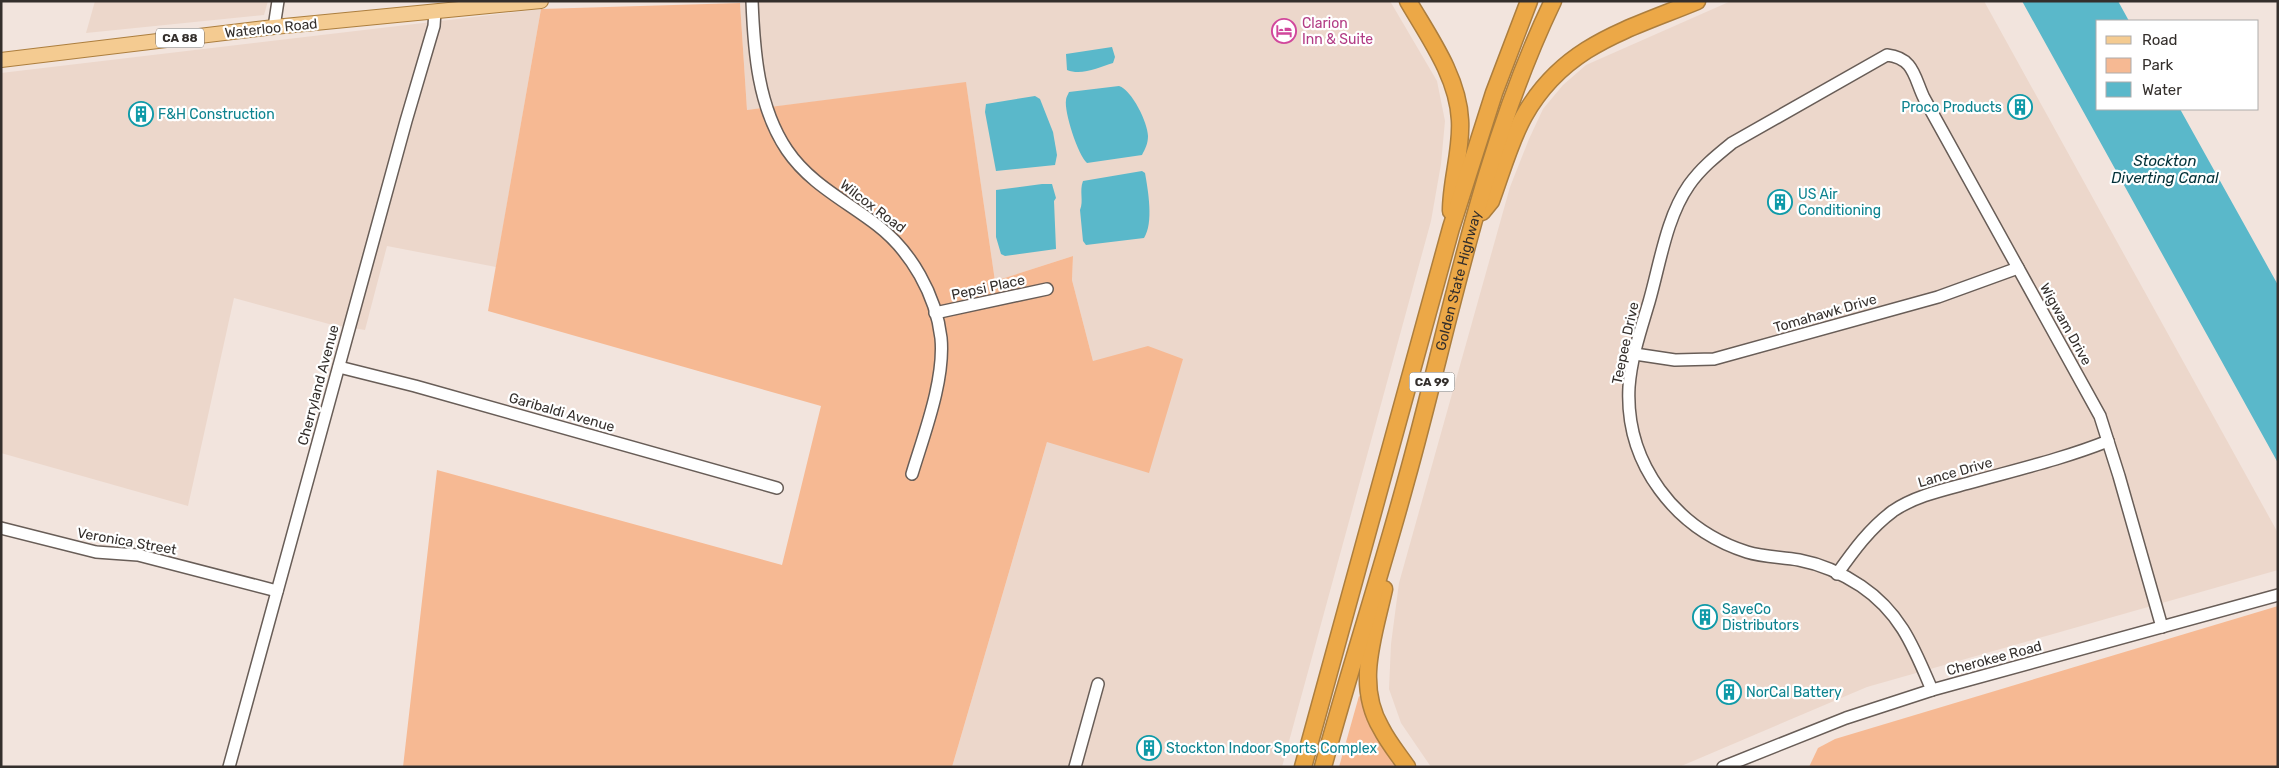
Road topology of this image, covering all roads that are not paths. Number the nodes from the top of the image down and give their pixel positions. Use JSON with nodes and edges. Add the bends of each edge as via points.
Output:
{"nodes":[{"id":1,"x":278,"y":1,"type":"edge"},
{"id":2,"x":541,"y":1,"type":"edge"},
{"id":3,"x":752,"y":1,"type":"edge"},
{"id":4,"x":1408,"y":1,"type":"edge"},
{"id":5,"x":1529,"y":1,"type":"edge"},
{"id":6,"x":1553,"y":1,"type":"edge"},
{"id":7,"x":1697,"y":1,"type":"edge"},
{"id":8,"x":436,"y":11,"type":"junction"},
{"id":9,"x":274,"y":27,"type":"junction"},
{"id":10,"x":1898,"y":56,"type":"joint"},
{"id":11,"x":1,"y":60,"type":"edge"},
{"id":12,"x":1472,"y":223,"type":"junction"},
{"id":13,"x":1451,"y":228,"type":"junction"},
{"id":14,"x":2018,"y":268,"type":"junction"},
{"id":15,"x":1047,"y":290,"type":"dead end"},
{"id":16,"x":935,"y":313,"type":"junction"},
{"id":17,"x":1635,"y":354,"type":"junction"},
{"id":18,"x":338,"y":367,"type":"junction"},
{"id":19,"x":2108,"y":441,"type":"junction"},
{"id":20,"x":912,"y":474,"type":"dead end"},
{"id":21,"x":777,"y":488,"type":"dead end"},
{"id":22,"x":1,"y":528,"type":"edge"},
{"id":23,"x":1381,"y":563,"type":"junction"},
{"id":24,"x":1837,"y":574,"type":"junction"},
{"id":25,"x":277,"y":591,"type":"junction"},
{"id":26,"x":2278,"y":595,"type":"edge"},
{"id":27,"x":2162,"y":627,"type":"junction"},
{"id":28,"x":1098,"y":684,"type":"dead end"},
{"id":29,"x":1932,"y":690,"type":"junction"},
{"id":30,"x":1751,"y":761,"type":"edge"},
{"id":31,"x":229,"y":767,"type":"edge"},
{"id":32,"x":1075,"y":767,"type":"edge"},
{"id":33,"x":1303,"y":767,"type":"edge"},
{"id":34,"x":1323,"y":767,"type":"edge"},
{"id":35,"x":1407,"y":767,"type":"edge"},
{"id":36,"x":1723,"y":767,"type":"edge"}],
"edges":[{"from":1,"to":9,"type":"street"},
{"from":2,"to":8,"type":"main road","name":"Waterloo Road","number":"CA 88"},
{"from":3,"to":16,"type":"street","name":"Wilcox Road","via":[[753,34],[762,89],[776,132],[811,177],[878,225],[901,246],[925,287]]},
{"from":4,"to":13,"type":"highway","via":[[1451,80],[1460,119]]},
{"from":5,"to":13,"type":"highway","name":"Golden State Highway","number":"CA 99","via":[[1494,93]]},
{"from":6,"to":12,"type":"highway","name":"Golden State Highway","number":"CA 99","via":[[1521,77]]},
{"from":7,"to":12,"type":"highway","via":[[1587,48],[1550,78],[1523,117],[1491,201]]},
{"from":8,"to":9,"type":"main road","name":"Waterloo Road","number":"CA 88"},
{"from":8,"to":18,"type":"street","name":"Cherryland Avenue"},
{"from":9,"to":11,"type":"main road","name":"Waterloo Road","number":"CA 88"},
{"from":10,"to":14,"type":"street","name":"Wigwam Drive","via":[[1910,66],[1924,98]]},
{"from":10,"to":17,"type":"street","name":"Teepee Drive","via":[[1881,57],[1862,71],[1738,140],[1703,168],[1689,185],[1675,212]]},
{"from":12,"to":23,"type":"highway","name":"Golden State Highway","number":"CA 99","via":[[1406,482]]},
{"from":13,"to":33,"type":"highway","name":"Golden State Highway","number":"CA 99"},
{"from":14,"to":17,"type":"street","name":"Tomahawk Drive","via":[[1938,298],[1714,359],[1675,360]]},
{"from":14,"to":19,"type":"street","name":"Wigwam Drive","via":[[2100,416]]},
{"from":15,"to":16,"type":"street","name":"Pepsi Place"},
{"from":16,"to":20,"type":"street","name":"Wilcox Road","via":[[941,338],[936,392]]},
{"from":17,"to":24,"type":"street","name":"Teepee Drive","via":[[1629,401],[1635,442],[1653,482],[1669,503],[1700,530],[1722,543],[1748,552],[1809,562]]},
{"from":18,"to":21,"type":"street","name":"Garibaldi Avenue"},
{"from":18,"to":25,"type":"street","name":"Cherryland Avenue"},
{"from":19,"to":24,"type":"street","name":"Lance Drive","via":[[1906,504],[1878,523]]},
{"from":19,"to":27,"type":"street","name":"Wigwam Drive"},
{"from":22,"to":25,"type":"street","name":"Veronica Street","via":[[96,552],[138,555]]},
{"from":23,"to":34,"type":"highway","name":"Golden State Highway","number":"CA 99"},
{"from":23,"to":35,"type":"highway","via":[[1386,578],[1366,679],[1380,728]]},
{"from":24,"to":29,"type":"street","name":"Teepee Drive","via":[[1860,585],[1891,612],[1909,637]]},
{"from":25,"to":31,"type":"street","name":"Cherryland Avenue"},
{"from":26,"to":27,"type":"street","name":"Cherokee Road"},
{"from":27,"to":29,"type":"street","name":"Cherokee Road"},
{"from":28,"to":32,"type":"street"},
{"from":29,"to":30,"type":"street","name":"Cherokee Road","via":[[1846,718]]},
{"from":30,"to":36,"type":"street","name":"Cherokee Road"}]}
